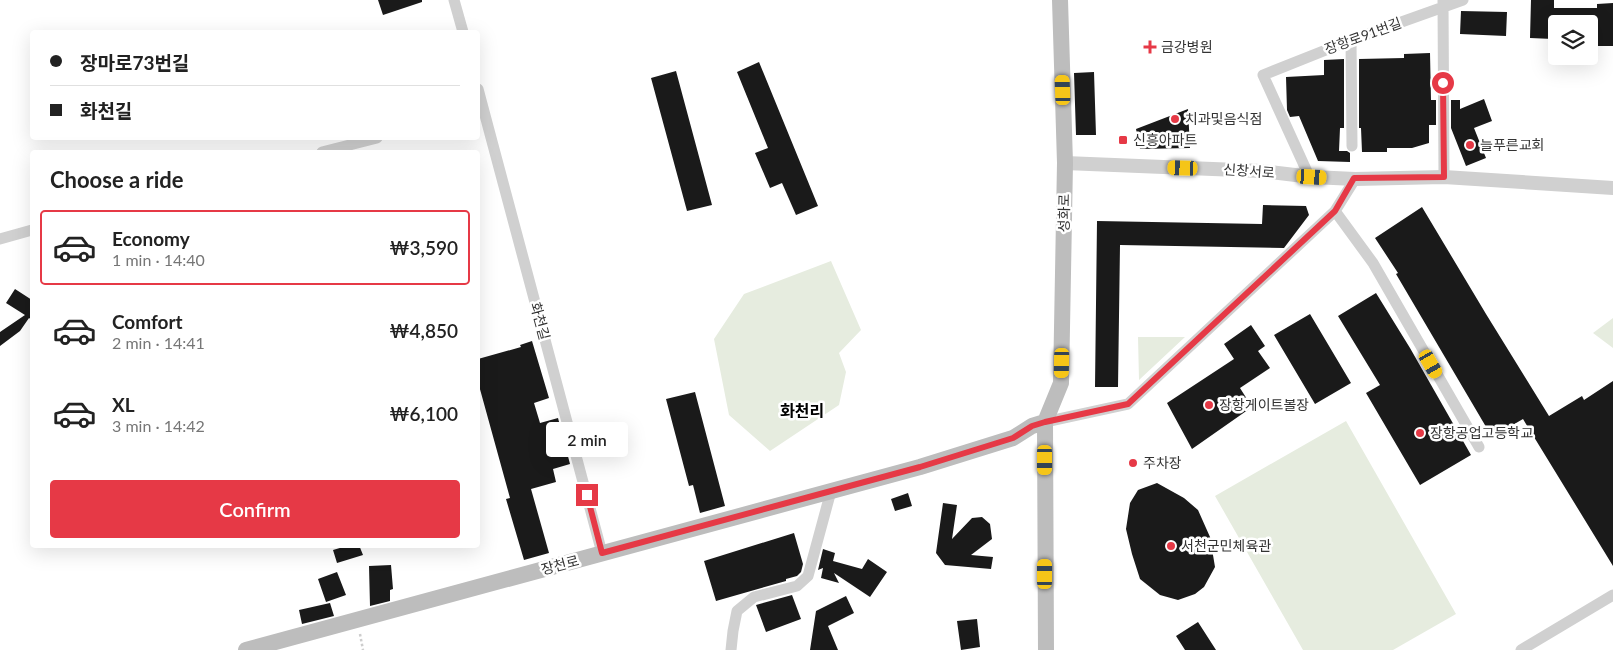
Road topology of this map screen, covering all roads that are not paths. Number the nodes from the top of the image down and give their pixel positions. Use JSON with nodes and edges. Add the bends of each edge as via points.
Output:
{"nodes":[{"id":1,"x":454,"y":0,"type":"edge"},
{"id":2,"x":1060,"y":0,"type":"edge"},
{"id":3,"x":1463,"y":0,"type":"edge"},
{"id":4,"x":1443,"y":4,"type":"edge"},
{"id":5,"x":462,"y":30,"type":"edge"},
{"id":6,"x":1351,"y":40,"type":"junction"},
{"id":7,"x":480,"y":110,"type":"edge"},
{"id":8,"x":369,"y":140,"type":"edge"},
{"id":9,"x":1352,"y":146,"type":"dead end"},
{"id":10,"x":330,"y":150,"type":"edge"},
{"id":11,"x":1065,"y":163,"type":"junction"},
{"id":12,"x":1309,"y":176,"type":"junction"},
{"id":13,"x":1444,"y":177,"type":"junction"},
{"id":14,"x":1354,"y":178,"type":"junction"},
{"id":15,"x":1613,"y":188,"type":"edge"},
{"id":16,"x":1335,"y":211,"type":"junction"},
{"id":17,"x":30,"y":231,"type":"edge"},
{"id":18,"x":0,"y":239,"type":"edge"},
{"id":19,"x":1045,"y":422,"type":"junction"},
{"id":20,"x":1479,"y":448,"type":"dead end"},
{"id":21,"x":830,"y":491,"type":"junction"},
{"id":22,"x":602,"y":553,"type":"junction"},
{"id":23,"x":1613,"y":595,"type":"edge"},
{"id":24,"x":246,"y":650,"type":"edge"},
{"id":25,"x":731,"y":650,"type":"edge"},
{"id":26,"x":1046,"y":650,"type":"edge"},
{"id":27,"x":1521,"y":650,"type":"edge"}],
"edges":[{"from":1,"to":5,"type":"street"},
{"from":2,"to":11,"type":"main road","name":"성화로"},
{"from":3,"to":4,"type":"street","name":"장항로91번길"},
{"from":4,"to":6,"type":"street","name":"장항로91번길"},
{"from":4,"to":13,"type":"street"},
{"from":6,"to":9,"type":"street"},
{"from":6,"to":12,"type":"street","name":"장항로91번길","via":[[1263,75]]},
{"from":7,"to":22,"type":"street","name":"화천길"},
{"from":8,"to":10,"type":"street"},
{"from":11,"to":12,"type":"street","name":"신창서로"},
{"from":11,"to":19,"type":"main road","name":"성화로","via":[[1061,382]]},
{"from":12,"to":14,"type":"street","name":"신창서로"},
{"from":13,"to":14,"type":"street","name":"신창서로"},
{"from":13,"to":15,"type":"street","name":"신창서로"},
{"from":14,"to":16,"type":"street"},
{"from":16,"to":19,"type":"street","via":[[1128,404]]},
{"from":16,"to":20,"type":"street","via":[[1373,263]]},
{"from":17,"to":18,"type":"street"},
{"from":19,"to":21,"type":"main road","name":"장천로","via":[[1013,438]]},
{"from":19,"to":26,"type":"main road","name":"성화로"},
{"from":21,"to":22,"type":"main road","name":"장천로"},
{"from":21,"to":25,"type":"street","via":[[808,576],[797,586],[754,597],[737,611]]},
{"from":22,"to":24,"type":"main road","name":"장천로"},
{"from":23,"to":27,"type":"street"}]}
